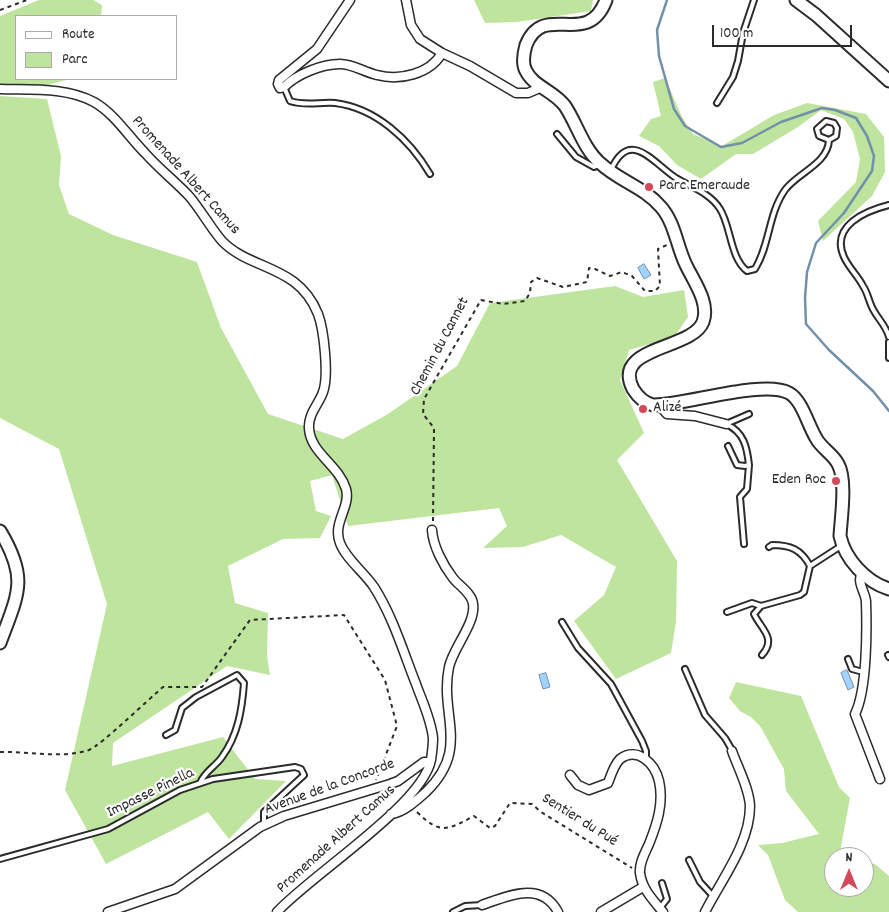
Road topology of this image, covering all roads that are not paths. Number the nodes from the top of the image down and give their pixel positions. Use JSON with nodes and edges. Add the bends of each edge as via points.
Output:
{"nodes":[{"id":1,"x":350,"y":0,"type":"edge"},
{"id":2,"x":406,"y":0,"type":"edge"},
{"id":3,"x":606,"y":0,"type":"edge"},
{"id":4,"x":754,"y":0,"type":"edge"},
{"id":5,"x":796,"y":0,"type":"edge"},
{"id":6,"x":442,"y":53,"type":"junction"},
{"id":7,"x":889,"y":81,"type":"edge"},
{"id":8,"x":284,"y":87,"type":"junction"},
{"id":9,"x":542,"y":87,"type":"junction"},
{"id":10,"x":0,"y":89,"type":"edge"},
{"id":11,"x":717,"y":103,"type":"dead end"},
{"id":12,"x":557,"y":134,"type":"dead end"},
{"id":13,"x":830,"y":140,"type":"junction"},
{"id":14,"x":606,"y":167,"type":"junction"},
{"id":15,"x":430,"y":174,"type":"dead end"},
{"id":16,"x":889,"y":205,"type":"edge"},
{"id":17,"x":889,"y":337,"type":"edge"},
{"id":18,"x":889,"y":342,"type":"edge"},
{"id":19,"x":889,"y":358,"type":"edge"},
{"id":20,"x":659,"y":405,"type":"junction"},
{"id":21,"x":749,"y":414,"type":"dead end"},
{"id":22,"x":726,"y":424,"type":"junction"},
{"id":23,"x":728,"y":446,"type":"dead end"},
{"id":24,"x":749,"y":465,"type":"junction"},
{"id":25,"x":432,"y":530,"type":"road end"},
{"id":26,"x":0,"y":531,"type":"edge"},
{"id":27,"x":744,"y":544,"type":"dead end"},
{"id":28,"x":842,"y":545,"type":"junction"},
{"id":29,"x":769,"y":547,"type":"dead end"},
{"id":30,"x":810,"y":566,"type":"junction"},
{"id":31,"x":862,"y":574,"type":"junction"},
{"id":32,"x":889,"y":589,"type":"edge"},
{"id":33,"x":761,"y":606,"type":"junction"},
{"id":34,"x":727,"y":612,"type":"dead end"},
{"id":35,"x":562,"y":622,"type":"dead end"},
{"id":36,"x":0,"y":643,"type":"edge"},
{"id":37,"x":762,"y":655,"type":"dead end"},
{"id":38,"x":848,"y":659,"type":"dead end"},
{"id":39,"x":686,"y":669,"type":"dead end"},
{"id":40,"x":863,"y":672,"type":"junction"},
{"id":41,"x":166,"y":735,"type":"dead end"},
{"id":42,"x":732,"y":751,"type":"joint"},
{"id":43,"x":646,"y":758,"type":"junction"},
{"id":44,"x":430,"y":762,"type":"junction"},
{"id":45,"x":570,"y":774,"type":"dead end"},
{"id":46,"x":880,"y":779,"type":"dead end"},
{"id":47,"x":200,"y":784,"type":"junction"},
{"id":48,"x":391,"y":814,"type":"junction"},
{"id":49,"x":264,"y":825,"type":"junction"},
{"id":50,"x":0,"y":858,"type":"edge"},
{"id":51,"x":689,"y":860,"type":"dead end"},
{"id":52,"x":662,"y":883,"type":"dead end"},
{"id":53,"x":643,"y":887,"type":"junction"},
{"id":54,"x":713,"y":896,"type":"junction"},
{"id":55,"x":482,"y":905,"type":"joint"},
{"id":56,"x":661,"y":910,"type":"edge"},
{"id":57,"x":108,"y":912,"type":"edge"},
{"id":58,"x":277,"y":912,"type":"edge"},
{"id":59,"x":453,"y":912,"type":"edge"},
{"id":60,"x":558,"y":912,"type":"edge"},
{"id":61,"x":601,"y":912,"type":"edge"},
{"id":62,"x":705,"y":912,"type":"edge"}],
"edges":[{"from":1,"to":8,"type":"street","via":[[317,50],[279,80],[280,88]]},
{"from":2,"to":6,"type":"street","via":[[411,25],[420,39]]},
{"from":3,"to":9,"type":"street","via":[[587,24],[556,22],[545,24],[535,32],[527,44],[525,69]]},
{"from":4,"to":11,"type":"lane","via":[[733,77]]},
{"from":5,"to":7,"type":"street"},
{"from":6,"to":8,"type":"street","via":[[436,62],[408,76],[379,76],[340,64],[328,65],[291,80]]},
{"from":6,"to":9,"type":"street","via":[[516,93],[528,94]]},
{"from":8,"to":15,"type":"lane","via":[[290,101],[300,105],[345,105],[388,125],[414,150]]},
{"from":9,"to":14,"type":"street","via":[[564,105],[591,154]]},
{"from":10,"to":44,"type":"street","name":"Promenade Albert Camus","via":[[61,92],[94,102],[112,115],[144,153],[190,198],[222,241],[234,251],[290,278],[306,294],[318,314],[325,377],[322,395],[308,426],[316,447],[347,490],[347,501],[338,522],[340,545],[372,584],[390,614],[428,718],[433,737]]},
{"from":12,"to":14,"type":"lane","via":[[576,157],[594,167]]},
{"from":13,"to":13,"type":"lane","via":[[836,136],[837,128],[826,120],[817,129],[819,136]]},
{"from":13,"to":14,"type":"lane","via":[[823,157],[785,189],[774,208],[762,258],[755,269],[747,271],[738,259],[724,216],[706,195],[662,168],[647,154],[623,153]]},
{"from":14,"to":20,"type":"street","via":[[653,197],[670,220],[676,242],[704,300],[703,321],[690,336],[643,354],[634,363],[630,375],[632,387],[646,403]]},
{"from":16,"to":17,"type":"lane","via":[[857,217],[846,226],[840,246]]},
{"from":18,"to":19,"type":"lane"},
{"from":20,"to":22,"type":"street","via":[[667,414],[695,416]]},
{"from":20,"to":28,"type":"street","via":[[732,392],[779,390],[790,393],[817,441],[838,464],[842,477]]},
{"from":21,"to":22,"type":"lane"},
{"from":22,"to":24,"type":"lane","via":[[741,434],[747,447]]},
{"from":23,"to":24,"type":"lane","via":[[737,465]]},
{"from":24,"to":27,"type":"lane","via":[[747,489],[740,497]]},
{"from":25,"to":48,"type":"street","via":[[433,540],[447,569],[471,596],[473,613],[453,653],[449,669],[452,740],[446,765],[436,782],[410,805]]},
{"from":26,"to":36,"type":"street","via":[[14,554],[18,570],[14,606]]},
{"from":28,"to":30,"type":"lane"},
{"from":28,"to":31,"type":"street"},
{"from":29,"to":30,"type":"lane","via":[[772,544],[793,548],[805,556]]},
{"from":30,"to":33,"type":"lane","via":[[804,592]]},
{"from":31,"to":32,"type":"street","via":[[872,583]]},
{"from":31,"to":40,"type":"street","via":[[860,582],[866,599]]},
{"from":33,"to":34,"type":"lane","via":[[752,603]]},
{"from":33,"to":37,"type":"lane","via":[[754,614],[768,637],[768,649]]},
{"from":35,"to":43,"type":"lane","via":[[578,648],[611,684],[642,741]]},
{"from":38,"to":40,"type":"lane","via":[[852,669]]},
{"from":39,"to":42,"type":"lane","via":[[705,715]]},
{"from":40,"to":46,"type":"street","via":[[855,714]]},
{"from":41,"to":47,"type":"lane","via":[[175,730],[182,708],[196,697],[237,674],[244,683],[239,725],[222,757],[203,775]]},
{"from":42,"to":54,"type":"street","via":[[750,807],[743,842]]},
{"from":43,"to":45,"type":"street","via":[[633,755],[621,759],[608,783],[589,790],[578,785]]},
{"from":43,"to":53,"type":"street","via":[[659,780],[661,801],[657,823],[641,863]]},
{"from":44,"to":48,"type":"street","name":"Promenade Albert Camus","via":[[425,777]]},
{"from":44,"to":49,"type":"street","name":"Avenue de la Concorde","via":[[424,762],[398,781]]},
{"from":47,"to":49,"type":"lane","name":"Impasse Pinella","via":[[214,779],[296,767],[302,769],[304,775],[264,812]]},
{"from":47,"to":50,"type":"lane","name":"Impasse Pinella","via":[[180,790],[108,829]]},
{"from":48,"to":58,"type":"street","name":"Promenade Albert Camus"},
{"from":49,"to":57,"type":"street","name":"Avenue de la Concorde","via":[[175,889]]},
{"from":51,"to":54,"type":"lane","via":[[700,882]]},
{"from":52,"to":56,"type":"lane","via":[[667,899]]},
{"from":53,"to":56,"type":"street"},
{"from":53,"to":61,"type":"street"},
{"from":54,"to":62,"type":"street"},
{"from":55,"to":59,"type":"lane","via":[[464,906]]},
{"from":55,"to":60,"type":"street","via":[[528,891],[542,895]]}]}
